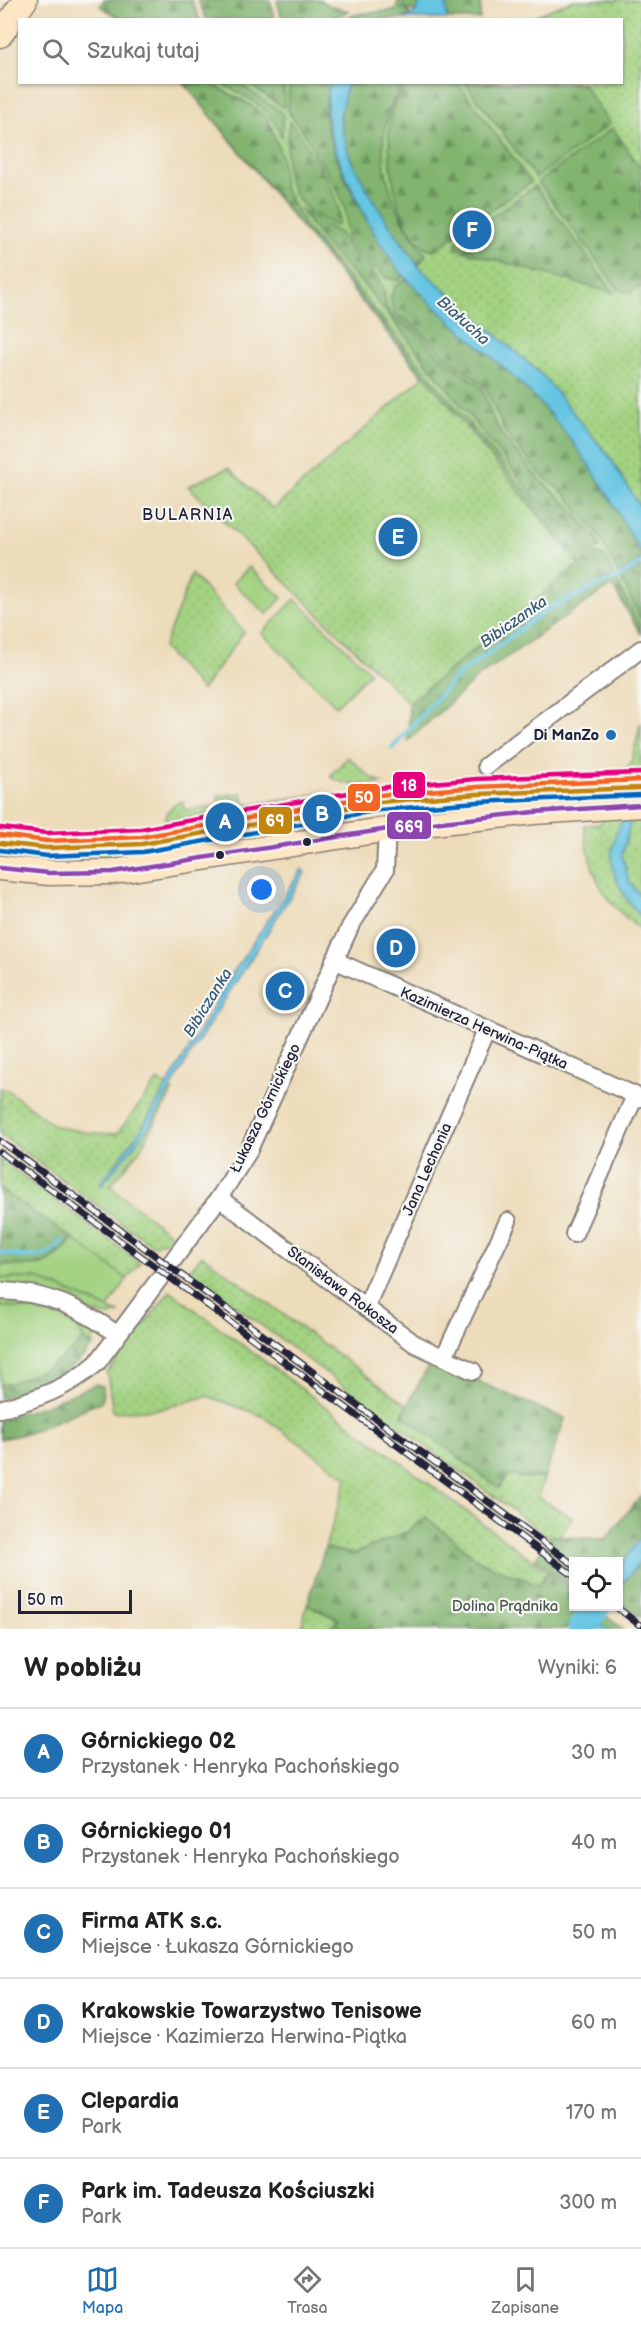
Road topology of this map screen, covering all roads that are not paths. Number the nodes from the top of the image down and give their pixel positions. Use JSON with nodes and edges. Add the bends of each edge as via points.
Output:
{"nodes":[{"id":1,"x":25,"y":0,"type":"edge"},
{"id":2,"x":0,"y":35,"type":"edge"},
{"id":3,"x":641,"y":648,"type":"edge"},
{"id":4,"x":486,"y":766,"type":"dead end"},
{"id":5,"x":641,"y":805,"type":"edge"},
{"id":6,"x":387,"y":829,"type":"junction"},
{"id":7,"x":0,"y":868,"type":"edge"},
{"id":8,"x":334,"y":960,"type":"junction"},
{"id":9,"x":487,"y":1030,"type":"junction"},
{"id":10,"x":638,"y":1097,"type":"edge"},
{"id":11,"x":219,"y":1198,"type":"junction"},
{"id":12,"x":508,"y":1221,"type":"dead end"},
{"id":13,"x":574,"y":1234,"type":"dead end"},
{"id":14,"x":0,"y":1292,"type":"edge"},
{"id":15,"x":366,"y":1307,"type":"junction"},
{"id":16,"x":117,"y":1334,"type":"junction"},
{"id":17,"x":444,"y":1357,"type":"junction"},
{"id":18,"x":473,"y":1371,"type":"dead end"},
{"id":19,"x":0,"y":1409,"type":"edge"}],
"edges":[{"from":1,"to":2,"type":"street"},
{"from":3,"to":4,"type":"street"},
{"from":5,"to":6,"type":"street","via":[[534,812]]},
{"from":6,"to":7,"type":"street","via":[[113,872],[49,873]]},
{"from":6,"to":8,"type":"street","name":"Łukasza Górnickiego","via":[[385,870]]},
{"from":8,"to":9,"type":"street","name":"Kazimierza Herwina-Piątka"},
{"from":8,"to":11,"type":"street","name":"Łukasza Górnickiego","via":[[247,1154]]},
{"from":9,"to":10,"type":"street","name":"Kazimierza Herwina-Piątka"},
{"from":9,"to":15,"type":"street","name":"Jana Lechonia"},
{"from":10,"to":13,"type":"street","name":"Kazimierza Herwina-Piątka"},
{"from":11,"to":15,"type":"street","name":"Stanisława Rokosza"},
{"from":11,"to":16,"type":"street","name":"Łukasza Górnickiego"},
{"from":12,"to":17,"type":"street"},
{"from":14,"to":16,"type":"street","via":[[61,1300]]},
{"from":15,"to":17,"type":"street","name":"Stanisława Rokosza","via":[[415,1344]]},
{"from":16,"to":19,"type":"street","name":"Łukasza Górnickiego","via":[[97,1363],[80,1377],[54,1392]]},
{"from":17,"to":18,"type":"street","name":"Stanisława Rokosza"}]}
